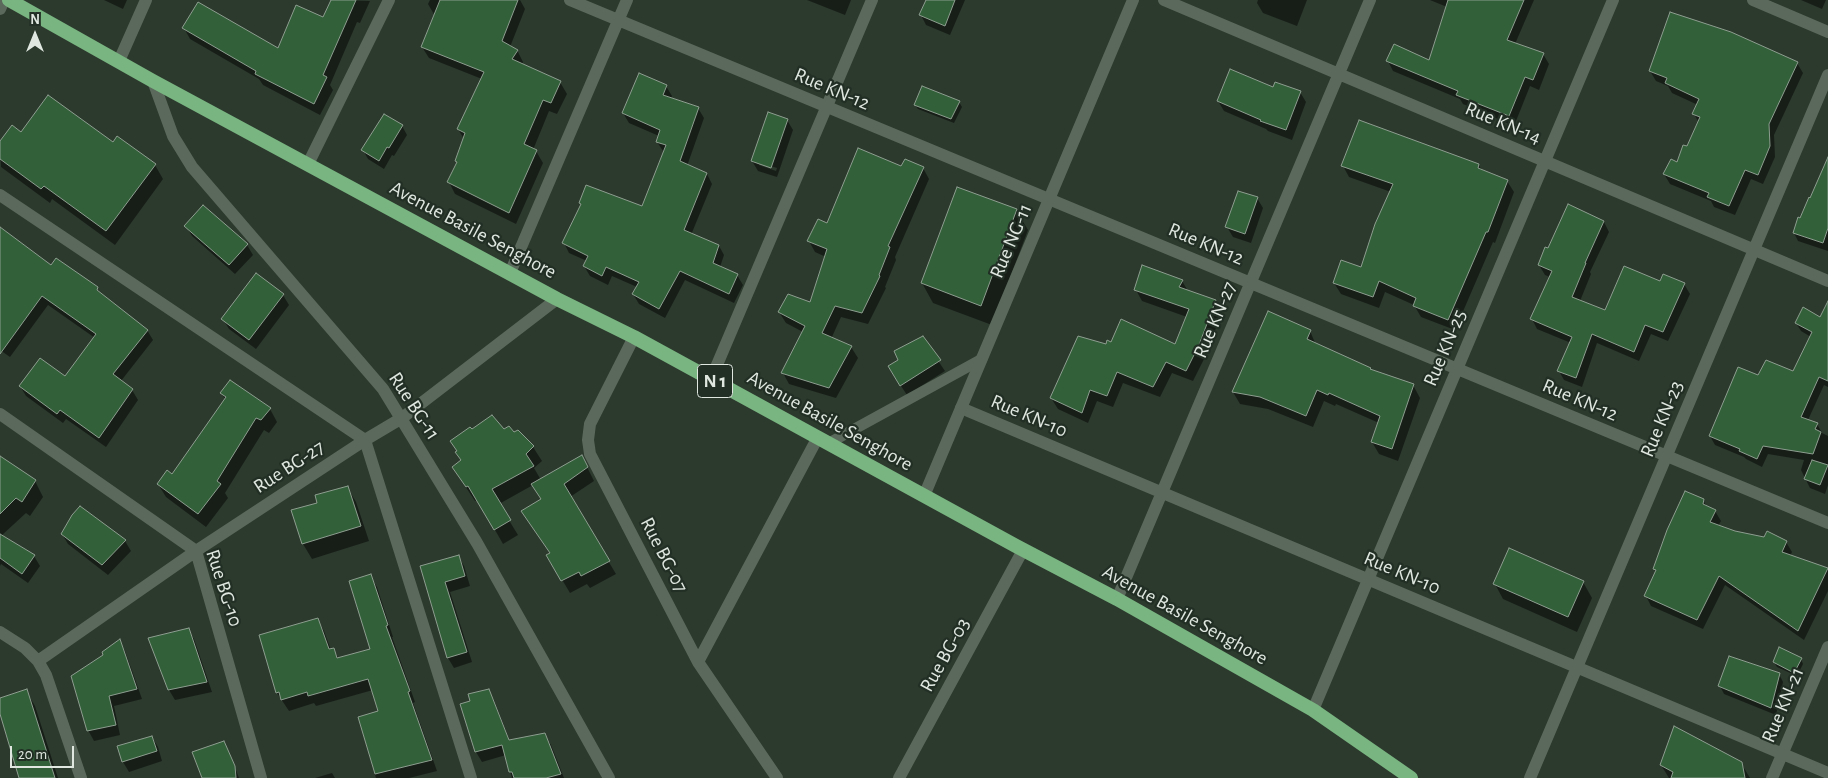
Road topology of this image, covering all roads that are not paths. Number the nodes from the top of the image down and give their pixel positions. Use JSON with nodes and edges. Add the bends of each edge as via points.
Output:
{"nodes":[{"id":1,"x":4,"y":0,"type":"edge"},
{"id":2,"x":9,"y":0,"type":"edge"},
{"id":3,"x":146,"y":0,"type":"edge"},
{"id":4,"x":389,"y":0,"type":"edge"},
{"id":5,"x":570,"y":0,"type":"edge"},
{"id":6,"x":627,"y":0,"type":"edge"},
{"id":7,"x":872,"y":0,"type":"edge"},
{"id":8,"x":1133,"y":0,"type":"edge"},
{"id":9,"x":1164,"y":0,"type":"edge"},
{"id":10,"x":1370,"y":0,"type":"edge"},
{"id":11,"x":1613,"y":0,"type":"edge"},
{"id":12,"x":1752,"y":0,"type":"edge"},
{"id":13,"x":0,"y":9,"type":"edge"},
{"id":14,"x":618,"y":20,"type":"junction"},
{"id":15,"x":1828,"y":32,"type":"edge"},
{"id":16,"x":119,"y":61,"type":"junction"},
{"id":17,"x":1339,"y":74,"type":"junction"},
{"id":18,"x":1828,"y":75,"type":"edge"},
{"id":19,"x":153,"y":81,"type":"junction"},
{"id":20,"x":827,"y":107,"type":"junction"},
{"id":21,"x":1545,"y":161,"type":"junction"},
{"id":22,"x":308,"y":164,"type":"junction"},
{"id":23,"x":0,"y":195,"type":"edge"},
{"id":24,"x":1049,"y":199,"type":"junction"},
{"id":25,"x":1754,"y":250,"type":"junction"},
{"id":26,"x":510,"y":273,"type":"junction"},
{"id":27,"x":1828,"y":281,"type":"edge"},
{"id":28,"x":1250,"y":283,"type":"junction"},
{"id":29,"x":557,"y":299,"type":"junction"},
{"id":30,"x":634,"y":337,"type":"junction"},
{"id":31,"x":982,"y":360,"type":"junction"},
{"id":32,"x":1457,"y":369,"type":"junction"},
{"id":33,"x":711,"y":379,"type":"junction"},
{"id":34,"x":962,"y":408,"type":"junction"},
{"id":35,"x":0,"y":414,"type":"edge"},
{"id":36,"x":402,"y":418,"type":"junction"},
{"id":37,"x":365,"y":440,"type":"junction"},
{"id":38,"x":823,"y":440,"type":"junction"},
{"id":39,"x":1667,"y":456,"type":"junction"},
{"id":40,"x":1162,"y":493,"type":"junction"},
{"id":41,"x":924,"y":496,"type":"junction"},
{"id":42,"x":1828,"y":523,"type":"edge"},
{"id":43,"x":1023,"y":550,"type":"junction"},
{"id":44,"x":196,"y":551,"type":"junction"},
{"id":45,"x":1368,"y":579,"type":"junction"},
{"id":46,"x":1117,"y":599,"type":"junction"},
{"id":47,"x":0,"y":632,"type":"edge"},
{"id":48,"x":1828,"y":647,"type":"edge"},
{"id":49,"x":38,"y":661,"type":"junction"},
{"id":50,"x":698,"y":662,"type":"junction"},
{"id":51,"x":1577,"y":667,"type":"junction"},
{"id":52,"x":1313,"y":710,"type":"junction"},
{"id":53,"x":1783,"y":754,"type":"junction"},
{"id":54,"x":1828,"y":772,"type":"edge"},
{"id":55,"x":80,"y":778,"type":"edge"},
{"id":56,"x":261,"y":778,"type":"edge"},
{"id":57,"x":471,"y":778,"type":"edge"},
{"id":58,"x":609,"y":778,"type":"edge"},
{"id":59,"x":777,"y":778,"type":"edge"},
{"id":60,"x":900,"y":778,"type":"edge"},
{"id":61,"x":1411,"y":778,"type":"edge"},
{"id":62,"x":1530,"y":778,"type":"edge"},
{"id":63,"x":1772,"y":778,"type":"edge"}],
"edges":[{"from":1,"to":13,"type":"street"},
{"from":2,"to":16,"type":"highway","name":"Avenue Basile Senghore","number":"N 1"},
{"from":3,"to":16,"type":"street"},
{"from":4,"to":22,"type":"street"},
{"from":5,"to":14,"type":"street","name":"Rue KN-12"},
{"from":6,"to":14,"type":"street"},
{"from":7,"to":20,"type":"street"},
{"from":8,"to":24,"type":"street","name":"Rue NG-11"},
{"from":9,"to":17,"type":"street","name":"Rue KN-14"},
{"from":10,"to":17,"type":"street","name":"Rue KN-27"},
{"from":11,"to":21,"type":"street","name":"Rue KN-25"},
{"from":12,"to":15,"type":"street"},
{"from":14,"to":20,"type":"street","name":"Rue KN-12"},
{"from":14,"to":26,"type":"street"},
{"from":16,"to":19,"type":"highway","name":"Avenue Basile Senghore","number":"N 1"},
{"from":17,"to":21,"type":"street","name":"Rue KN-14"},
{"from":17,"to":28,"type":"street","name":"Rue KN-27"},
{"from":18,"to":25,"type":"street","name":"Rue KN-23"},
{"from":19,"to":22,"type":"highway","name":"Avenue Basile Senghore","number":"N 1"},
{"from":19,"to":36,"type":"street","name":"Rue BG-11","via":[[173,136],[192,167],[383,389]]},
{"from":20,"to":24,"type":"street","name":"Rue KN-12"},
{"from":20,"to":33,"type":"street"},
{"from":21,"to":25,"type":"street","name":"Rue KN-14"},
{"from":21,"to":32,"type":"street","name":"Rue KN-25"},
{"from":22,"to":26,"type":"highway","name":"Avenue Basile Senghore","number":"N 1"},
{"from":23,"to":37,"type":"street"},
{"from":24,"to":28,"type":"street","name":"Rue KN-12"},
{"from":24,"to":31,"type":"street","name":"Rue NG-11"},
{"from":25,"to":27,"type":"street","name":"Rue KN-14"},
{"from":25,"to":39,"type":"street","name":"Rue KN-23"},
{"from":26,"to":29,"type":"highway","name":"Avenue Basile Senghore","number":"N 1"},
{"from":28,"to":32,"type":"street","name":"Rue KN-12"},
{"from":28,"to":40,"type":"street","name":"Rue KN-27"},
{"from":29,"to":30,"type":"highway","name":"Avenue Basile Senghore","number":"N 1"},
{"from":29,"to":36,"type":"street","name":"Rue BG-27"},
{"from":30,"to":33,"type":"highway","name":"Avenue Basile Senghore","number":"N 1"},
{"from":30,"to":50,"type":"street","name":"Rue BG-07","via":[[590,424],[590,454]]},
{"from":31,"to":34,"type":"street","name":"Rue NG-11"},
{"from":31,"to":38,"type":"lane"},
{"from":32,"to":39,"type":"street","name":"Rue KN-12"},
{"from":32,"to":45,"type":"street","name":"Rue KN-25"},
{"from":33,"to":38,"type":"highway","name":"Avenue Basile Senghore","number":"N 1"},
{"from":34,"to":40,"type":"street","name":"Rue KN-10"},
{"from":34,"to":41,"type":"street","name":"Rue NG-11"},
{"from":35,"to":44,"type":"street","name":"Rue BG-10"},
{"from":36,"to":37,"type":"street","name":"Rue BG-27"},
{"from":36,"to":58,"type":"street","name":"Rue BG-11","via":[[477,543]]},
{"from":37,"to":44,"type":"street","name":"Rue BG-27"},
{"from":37,"to":57,"type":"street"},
{"from":38,"to":41,"type":"highway","name":"Avenue Basile Senghore","number":"N 1"},
{"from":38,"to":50,"type":"street"},
{"from":39,"to":42,"type":"street","name":"Rue KN-12"},
{"from":39,"to":51,"type":"street","name":"Rue KN-23"},
{"from":40,"to":45,"type":"street","name":"Rue KN-10"},
{"from":40,"to":46,"type":"street","name":"Rue KN-27"},
{"from":41,"to":43,"type":"highway","name":"Avenue Basile Senghore","number":"N 1"},
{"from":43,"to":46,"type":"highway","name":"Avenue Basile Senghore","number":"N 1"},
{"from":43,"to":60,"type":"street","name":"Rue BG-03"},
{"from":44,"to":49,"type":"street","name":"Rue BG-27"},
{"from":44,"to":56,"type":"street","name":"Rue BG-10"},
{"from":45,"to":51,"type":"street","name":"Rue KN-10"},
{"from":45,"to":52,"type":"street","name":"Rue KN-25"},
{"from":46,"to":52,"type":"highway","name":"Avenue Basile Senghore","number":"N 1"},
{"from":47,"to":49,"type":"street"},
{"from":48,"to":53,"type":"street","name":"Rue KN-21"},
{"from":49,"to":55,"type":"street","via":[[46,675]]},
{"from":50,"to":59,"type":"street","name":"Rue BG-07"},
{"from":51,"to":53,"type":"street","name":"Rue KN-10"},
{"from":51,"to":62,"type":"street","name":"Rue KN-23"},
{"from":52,"to":61,"type":"highway","name":"Avenue Basile Senghore","number":"N 1"},
{"from":53,"to":54,"type":"street","name":"Rue KN-10"},
{"from":53,"to":63,"type":"street","name":"Rue KN-21"}]}
